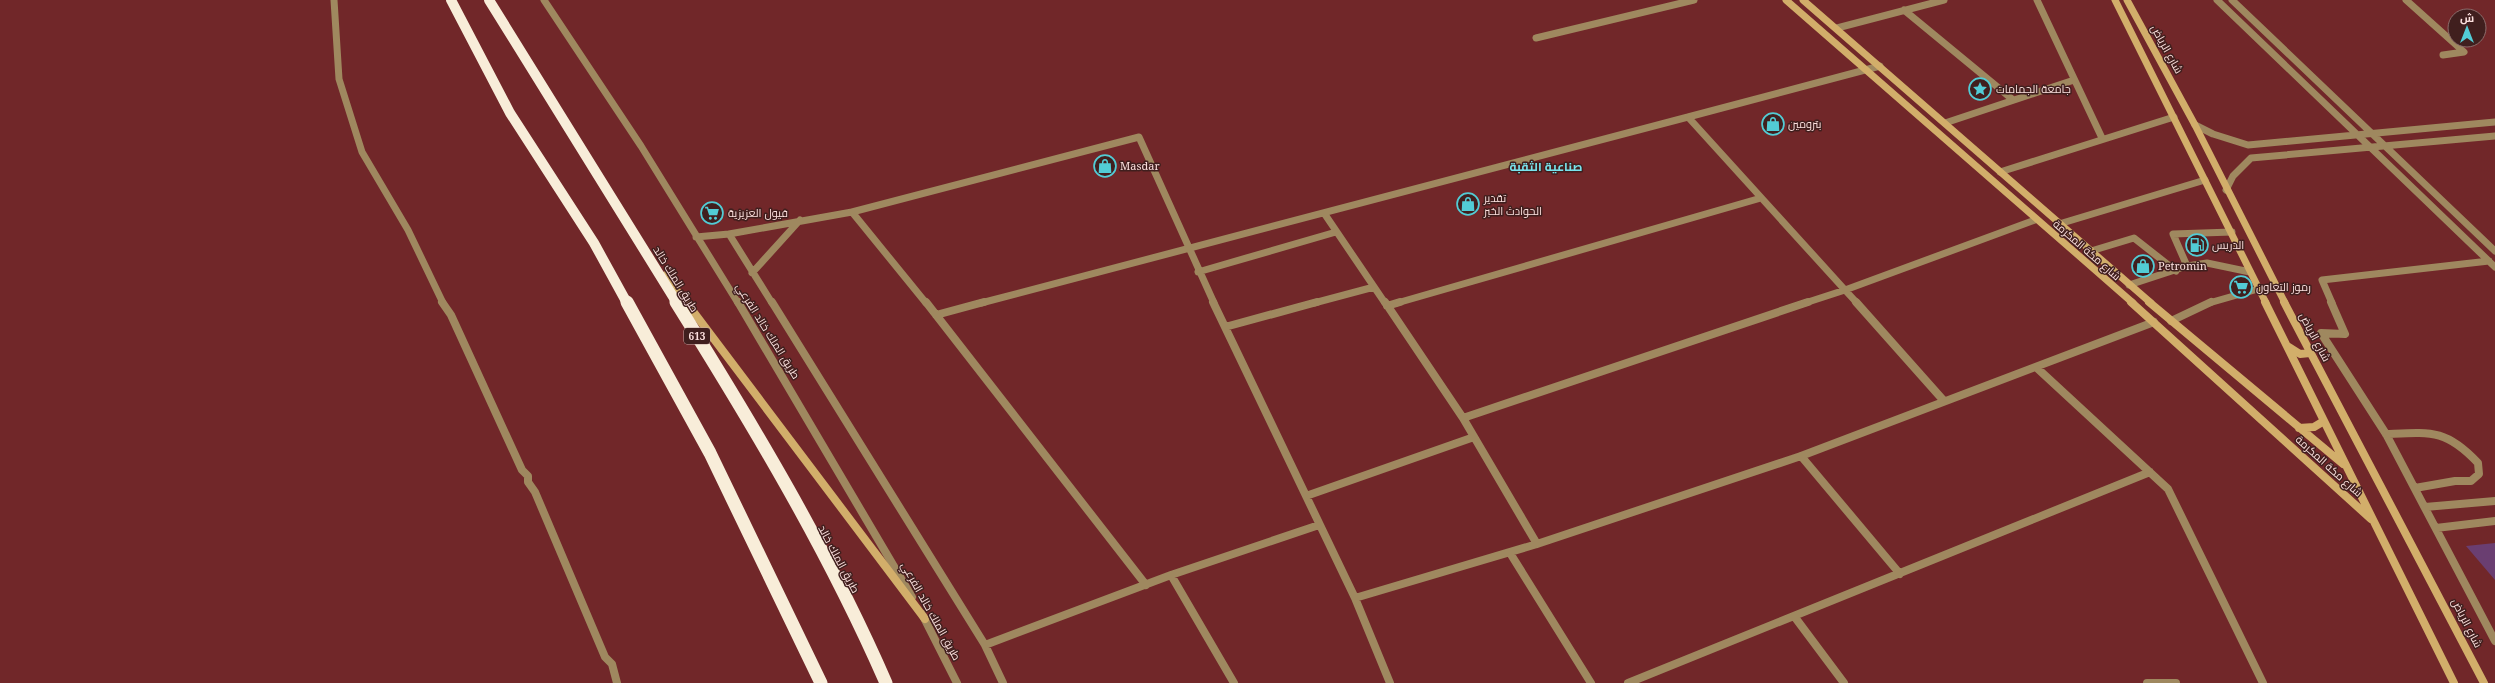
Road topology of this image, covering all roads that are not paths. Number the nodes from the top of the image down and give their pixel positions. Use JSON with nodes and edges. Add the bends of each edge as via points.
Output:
{"nodes":[{"id":1,"x":334,"y":0,"type":"edge"},
{"id":2,"x":451,"y":0,"type":"edge"},
{"id":3,"x":489,"y":0,"type":"edge"},
{"id":4,"x":544,"y":0,"type":"edge"},
{"id":5,"x":1694,"y":0,"type":"edge"},
{"id":6,"x":1786,"y":0,"type":"edge"},
{"id":7,"x":1804,"y":0,"type":"edge"},
{"id":8,"x":1944,"y":0,"type":"edge"},
{"id":9,"x":2037,"y":0,"type":"edge"},
{"id":10,"x":2115,"y":0,"type":"edge"},
{"id":11,"x":2127,"y":0,"type":"edge"},
{"id":12,"x":2217,"y":0,"type":"edge"},
{"id":13,"x":2232,"y":0,"type":"edge"},
{"id":14,"x":2406,"y":0,"type":"edge"},
{"id":15,"x":1904,"y":10,"type":"junction"},
{"id":16,"x":1837,"y":28,"type":"junction"},
{"id":17,"x":1536,"y":38,"type":"dead end"},
{"id":18,"x":2443,"y":55,"type":"dead end"},
{"id":19,"x":1880,"y":66,"type":"junction"},
{"id":20,"x":1866,"y":70,"type":"junction"},
{"id":21,"x":2074,"y":80,"type":"junction"},
{"id":22,"x":2012,"y":99,"type":"junction"},
{"id":23,"x":1688,"y":117,"type":"junction"},
{"id":24,"x":2174,"y":117,"type":"junction"},
{"id":25,"x":2495,"y":122,"type":"edge"},
{"id":26,"x":1945,"y":123,"type":"junction"},
{"id":27,"x":2195,"y":125,"type":"junction"},
{"id":28,"x":2371,"y":133,"type":"junction"},
{"id":29,"x":2356,"y":135,"type":"junction"},
{"id":30,"x":2495,"y":136,"type":"edge"},
{"id":31,"x":2102,"y":138,"type":"junction"},
{"id":32,"x":2248,"y":144,"type":"junction"},
{"id":33,"x":2384,"y":146,"type":"junction"},
{"id":34,"x":2369,"y":147,"type":"junction"},
{"id":35,"x":2258,"y":157,"type":"junction"},
{"id":36,"x":1980,"y":171,"type":"junction"},
{"id":37,"x":2000,"y":172,"type":"junction"},
{"id":38,"x":2009,"y":179,"type":"junction"},
{"id":39,"x":2205,"y":180,"type":"junction"},
{"id":40,"x":2226,"y":190,"type":"junction"},
{"id":41,"x":1761,"y":198,"type":"junction"},
{"id":42,"x":852,"y":212,"type":"junction"},
{"id":43,"x":1324,"y":213,"type":"junction"},
{"id":44,"x":800,"y":220,"type":"junction"},
{"id":45,"x":2035,"y":220,"type":"junction"},
{"id":46,"x":2060,"y":224,"type":"junction"},
{"id":47,"x":1336,"y":232,"type":"junction"},
{"id":48,"x":2232,"y":232,"type":"junction"},
{"id":49,"x":729,"y":234,"type":"junction"},
{"id":50,"x":634,"y":236,"type":"junction"},
{"id":51,"x":696,"y":237,"type":"junction"},
{"id":52,"x":1188,"y":250,"type":"junction"},
{"id":53,"x":2091,"y":251,"type":"junction"},
{"id":54,"x":2495,"y":251,"type":"edge"},
{"id":55,"x":2492,"y":264,"type":"edge"},
{"id":56,"x":2187,"y":266,"type":"junction"},
{"id":57,"x":2176,"y":271,"type":"junction"},
{"id":58,"x":1198,"y":272,"type":"junction"},
{"id":59,"x":2250,"y":272,"type":"junction"},
{"id":60,"x":752,"y":273,"type":"junction"},
{"id":61,"x":2129,"y":285,"type":"junction"},
{"id":62,"x":1374,"y":287,"type":"junction"},
{"id":63,"x":2258,"y":289,"type":"junction"},
{"id":64,"x":1845,"y":290,"type":"junction"},
{"id":65,"x":1387,"y":306,"type":"junction"},
{"id":66,"x":936,"y":315,"type":"junction"},
{"id":67,"x":2171,"y":321,"type":"junction"},
{"id":68,"x":2154,"y":322,"type":"junction"},
{"id":69,"x":1225,"y":327,"type":"junction"},
{"id":70,"x":2288,"y":347,"type":"junction"},
{"id":71,"x":2310,"y":353,"type":"junction"},
{"id":72,"x":2036,"y":368,"type":"junction"},
{"id":73,"x":1944,"y":401,"type":"junction"},
{"id":74,"x":1463,"y":418,"type":"junction"},
{"id":75,"x":2324,"y":421,"type":"junction"},
{"id":76,"x":2299,"y":428,"type":"junction"},
{"id":77,"x":2386,"y":434,"type":"junction"},
{"id":78,"x":1474,"y":437,"type":"junction"},
{"id":79,"x":1801,"y":456,"type":"junction"},
{"id":80,"x":2345,"y":466,"type":"junction"},
{"id":81,"x":2150,"y":472,"type":"junction"},
{"id":82,"x":2415,"y":488,"type":"junction"},
{"id":83,"x":1306,"y":496,"type":"junction"},
{"id":84,"x":2495,"y":501,"type":"edge"},
{"id":85,"x":2425,"y":507,"type":"junction"},
{"id":86,"x":2371,"y":519,"type":"junction"},
{"id":87,"x":2495,"y":521,"type":"edge"},
{"id":88,"x":1319,"y":525,"type":"junction"},
{"id":89,"x":2436,"y":528,"type":"junction"},
{"id":90,"x":1537,"y":544,"type":"junction"},
{"id":91,"x":1510,"y":553,"type":"junction"},
{"id":92,"x":1900,"y":574,"type":"junction"},
{"id":93,"x":1171,"y":575,"type":"junction"},
{"id":94,"x":1146,"y":585,"type":"junction"},
{"id":95,"x":1355,"y":598,"type":"junction"},
{"id":96,"x":1794,"y":616,"type":"junction"},
{"id":97,"x":925,"y":619,"type":"junction"},
{"id":98,"x":2495,"y":641,"type":"edge"},
{"id":99,"x":985,"y":645,"type":"junction"},
{"id":100,"x":811,"y":662,"type":"junction"},
{"id":101,"x":616,"y":683,"type":"edge"},
{"id":102,"x":816,"y":683,"type":"edge"},
{"id":103,"x":821,"y":683,"type":"edge"},
{"id":104,"x":886,"y":683,"type":"edge"},
{"id":105,"x":957,"y":683,"type":"edge"},
{"id":106,"x":1003,"y":683,"type":"edge"},
{"id":107,"x":1234,"y":683,"type":"edge"},
{"id":108,"x":1390,"y":683,"type":"edge"},
{"id":109,"x":1591,"y":683,"type":"edge"},
{"id":110,"x":1628,"y":683,"type":"edge"},
{"id":111,"x":1844,"y":683,"type":"edge"},
{"id":112,"x":2147,"y":683,"type":"edge"},
{"id":113,"x":2176,"y":683,"type":"edge"},
{"id":114,"x":2263,"y":683,"type":"edge"},
{"id":115,"x":2454,"y":683,"type":"edge"},
{"id":116,"x":2484,"y":683,"type":"edge"}],
"edges":[{"from":1,"to":101,"type":"street","via":[[339,79],[362,152],[408,230],[437,294],[451,315],[522,470],[528,476],[528,482],[535,492],[605,657],[612,664]]},
{"from":2,"to":100,"type":"highway","via":[[510,113],[594,244],[710,453]]},
{"from":3,"to":50,"type":"highway","name":"طريق الملك خالد","number":"613"},
{"from":4,"to":51,"type":"street","name":"طريق الملك خالد الفرعي"},
{"from":5,"to":17,"type":"street"},
{"from":6,"to":20,"type":"main road","name":"شارع مكة المكرمة"},
{"from":7,"to":16,"type":"main road","name":"شارع مكة المكرمة"},
{"from":8,"to":15,"type":"street"},
{"from":9,"to":21,"type":"street"},
{"from":10,"to":24,"type":"main road","name":"شارع الرياض"},
{"from":11,"to":27,"type":"main road","name":"شارع الرياض"},
{"from":12,"to":29,"type":"street"},
{"from":13,"to":28,"type":"street"},
{"from":14,"to":18,"type":"street","via":[[2464,52]]},
{"from":15,"to":16,"type":"street"},
{"from":15,"to":22,"type":"street"},
{"from":16,"to":19,"type":"main road","name":"شارع مكة المكرمة"},
{"from":19,"to":20,"type":"street"},
{"from":19,"to":26,"type":"main road","name":"شارع مكة المكرمة"},
{"from":20,"to":23,"type":"street"},
{"from":20,"to":36,"type":"main road","name":"شارع مكة المكرمة"},
{"from":21,"to":22,"type":"street"},
{"from":21,"to":31,"type":"street"},
{"from":22,"to":26,"type":"street"},
{"from":23,"to":41,"type":"street"},
{"from":23,"to":43,"type":"street"},
{"from":24,"to":31,"type":"street"},
{"from":24,"to":39,"type":"main road","name":"شارع الرياض"},
{"from":25,"to":28,"type":"street"},
{"from":26,"to":37,"type":"main road","name":"شارع مكة المكرمة"},
{"from":27,"to":32,"type":"street","via":[[2214,134]]},
{"from":27,"to":40,"type":"main road","name":"شارع الرياض"},
{"from":28,"to":29,"type":"street"},
{"from":28,"to":33,"type":"street"},
{"from":29,"to":32,"type":"street"},
{"from":29,"to":34,"type":"street"},
{"from":30,"to":33,"type":"street"},
{"from":31,"to":37,"type":"street"},
{"from":32,"to":35,"type":"street"},
{"from":33,"to":34,"type":"street"},
{"from":33,"to":54,"type":"street"},
{"from":34,"to":35,"type":"street"},
{"from":34,"to":55,"type":"street"},
{"from":35,"to":40,"type":"street","via":[[2251,158],[2233,176]]},
{"from":36,"to":38,"type":"main road","via":[[2002,180]]},
{"from":36,"to":45,"type":"main road","name":"شارع مكة المكرمة"},
{"from":37,"to":38,"type":"main road","name":"شارع مكة المكرمة"},
{"from":38,"to":46,"type":"main road","name":"شارع مكة المكرمة"},
{"from":39,"to":46,"type":"street"},
{"from":39,"to":48,"type":"main road","name":"شارع الرياض"},
{"from":40,"to":71,"type":"main road","name":"شارع الرياض"},
{"from":41,"to":64,"type":"street"},
{"from":41,"to":65,"type":"street"},
{"from":42,"to":44,"type":"street"},
{"from":42,"to":52,"type":"street","via":[[1139,137]]},
{"from":42,"to":66,"type":"street"},
{"from":43,"to":47,"type":"street"},
{"from":43,"to":52,"type":"street"},
{"from":44,"to":49,"type":"street"},
{"from":44,"to":60,"type":"street"},
{"from":45,"to":64,"type":"street"},
{"from":45,"to":68,"type":"main road","name":"شارع مكة المكرمة"},
{"from":46,"to":53,"type":"main road","name":"شارع مكة المكرمة"},
{"from":47,"to":58,"type":"street"},
{"from":47,"to":62,"type":"street"},
{"from":48,"to":56,"type":"street","via":[[2173,234]]},
{"from":48,"to":59,"type":"main road","name":"شارع الرياض"},
{"from":49,"to":51,"type":"street"},
{"from":49,"to":60,"type":"street"},
{"from":50,"to":97,"type":"main road","via":[[748,382]]},
{"from":50,"to":104,"type":"highway","name":"طريق الملك خالد","number":"613","via":[[755,429],[864,633]]},
{"from":51,"to":97,"type":"street","name":"طريق الملك خالد الفرعي","via":[[781,372]]},
{"from":52,"to":58,"type":"street"},
{"from":52,"to":66,"type":"street"},
{"from":53,"to":57,"type":"street","via":[[2134,238]]},
{"from":53,"to":61,"type":"main road","name":"شارع مكة المكرمة"},
{"from":55,"to":77,"type":"street","via":[[2322,280],[2345,334],[2321,333]]},
{"from":56,"to":57,"type":"street"},
{"from":56,"to":59,"type":"street","via":[[2207,263]]},
{"from":57,"to":61,"type":"street"},
{"from":58,"to":69,"type":"street"},
{"from":59,"to":63,"type":"main road","name":"شارع الرياض"},
{"from":60,"to":99,"type":"street"},
{"from":61,"to":67,"type":"main road","name":"شارع مكة المكرمة"},
{"from":62,"to":65,"type":"street"},
{"from":62,"to":69,"type":"street"},
{"from":63,"to":67,"type":"street","via":[[2218,299]]},
{"from":63,"to":70,"type":"main road","name":"شارع الرياض"},
{"from":64,"to":73,"type":"street"},
{"from":64,"to":74,"type":"street"},
{"from":65,"to":74,"type":"street"},
{"from":66,"to":94,"type":"street"},
{"from":67,"to":76,"type":"main road","name":"شارع مكة المكرمة"},
{"from":68,"to":72,"type":"street"},
{"from":68,"to":86,"type":"main road","name":"شارع مكة المكرمة"},
{"from":69,"to":83,"type":"street"},
{"from":70,"to":71,"type":"main road","via":[[2304,355]]},
{"from":70,"to":75,"type":"main road","name":"شارع الرياض"},
{"from":71,"to":116,"type":"main road","name":"شارع الرياض"},
{"from":72,"to":73,"type":"street"},
{"from":72,"to":81,"type":"street"},
{"from":73,"to":79,"type":"street"},
{"from":74,"to":78,"type":"street"},
{"from":75,"to":76,"type":"main road","via":[[2314,427]]},
{"from":75,"to":80,"type":"main road","name":"شارع الرياض"},
{"from":76,"to":80,"type":"main road","name":"شارع مكة المكرمة"},
{"from":77,"to":82,"type":"street"},
{"from":77,"to":82,"type":"street","via":[[2438,432],[2451,438],[2478,463],[2479,474],[2471,481]]},
{"from":78,"to":83,"type":"street"},
{"from":78,"to":90,"type":"street"},
{"from":79,"to":90,"type":"street"},
{"from":79,"to":92,"type":"street"},
{"from":80,"to":86,"type":"main road","name":"شارع الرياض"},
{"from":81,"to":92,"type":"street"},
{"from":81,"to":114,"type":"street","via":[[2168,489],[2184,518]]},
{"from":82,"to":85,"type":"street"},
{"from":83,"to":88,"type":"street"},
{"from":84,"to":85,"type":"street"},
{"from":85,"to":89,"type":"street"},
{"from":86,"to":115,"type":"main road","name":"شارع الرياض"},
{"from":87,"to":89,"type":"street"},
{"from":88,"to":93,"type":"street"},
{"from":88,"to":95,"type":"street"},
{"from":89,"to":98,"type":"street"},
{"from":90,"to":91,"type":"street"},
{"from":91,"to":95,"type":"street"},
{"from":91,"to":109,"type":"street"},
{"from":92,"to":96,"type":"street"},
{"from":93,"to":94,"type":"street"},
{"from":93,"to":107,"type":"street"},
{"from":94,"to":99,"type":"street"},
{"from":95,"to":108,"type":"street"},
{"from":96,"to":110,"type":"street"},
{"from":96,"to":111,"type":"street"},
{"from":97,"to":105,"type":"street","name":"طريق الملك خالد الفرعي"},
{"from":99,"to":106,"type":"street"},
{"from":100,"to":102,"type":"highway"},
{"from":100,"to":103,"type":"highway"},
{"from":112,"to":113,"type":"street"}]}
